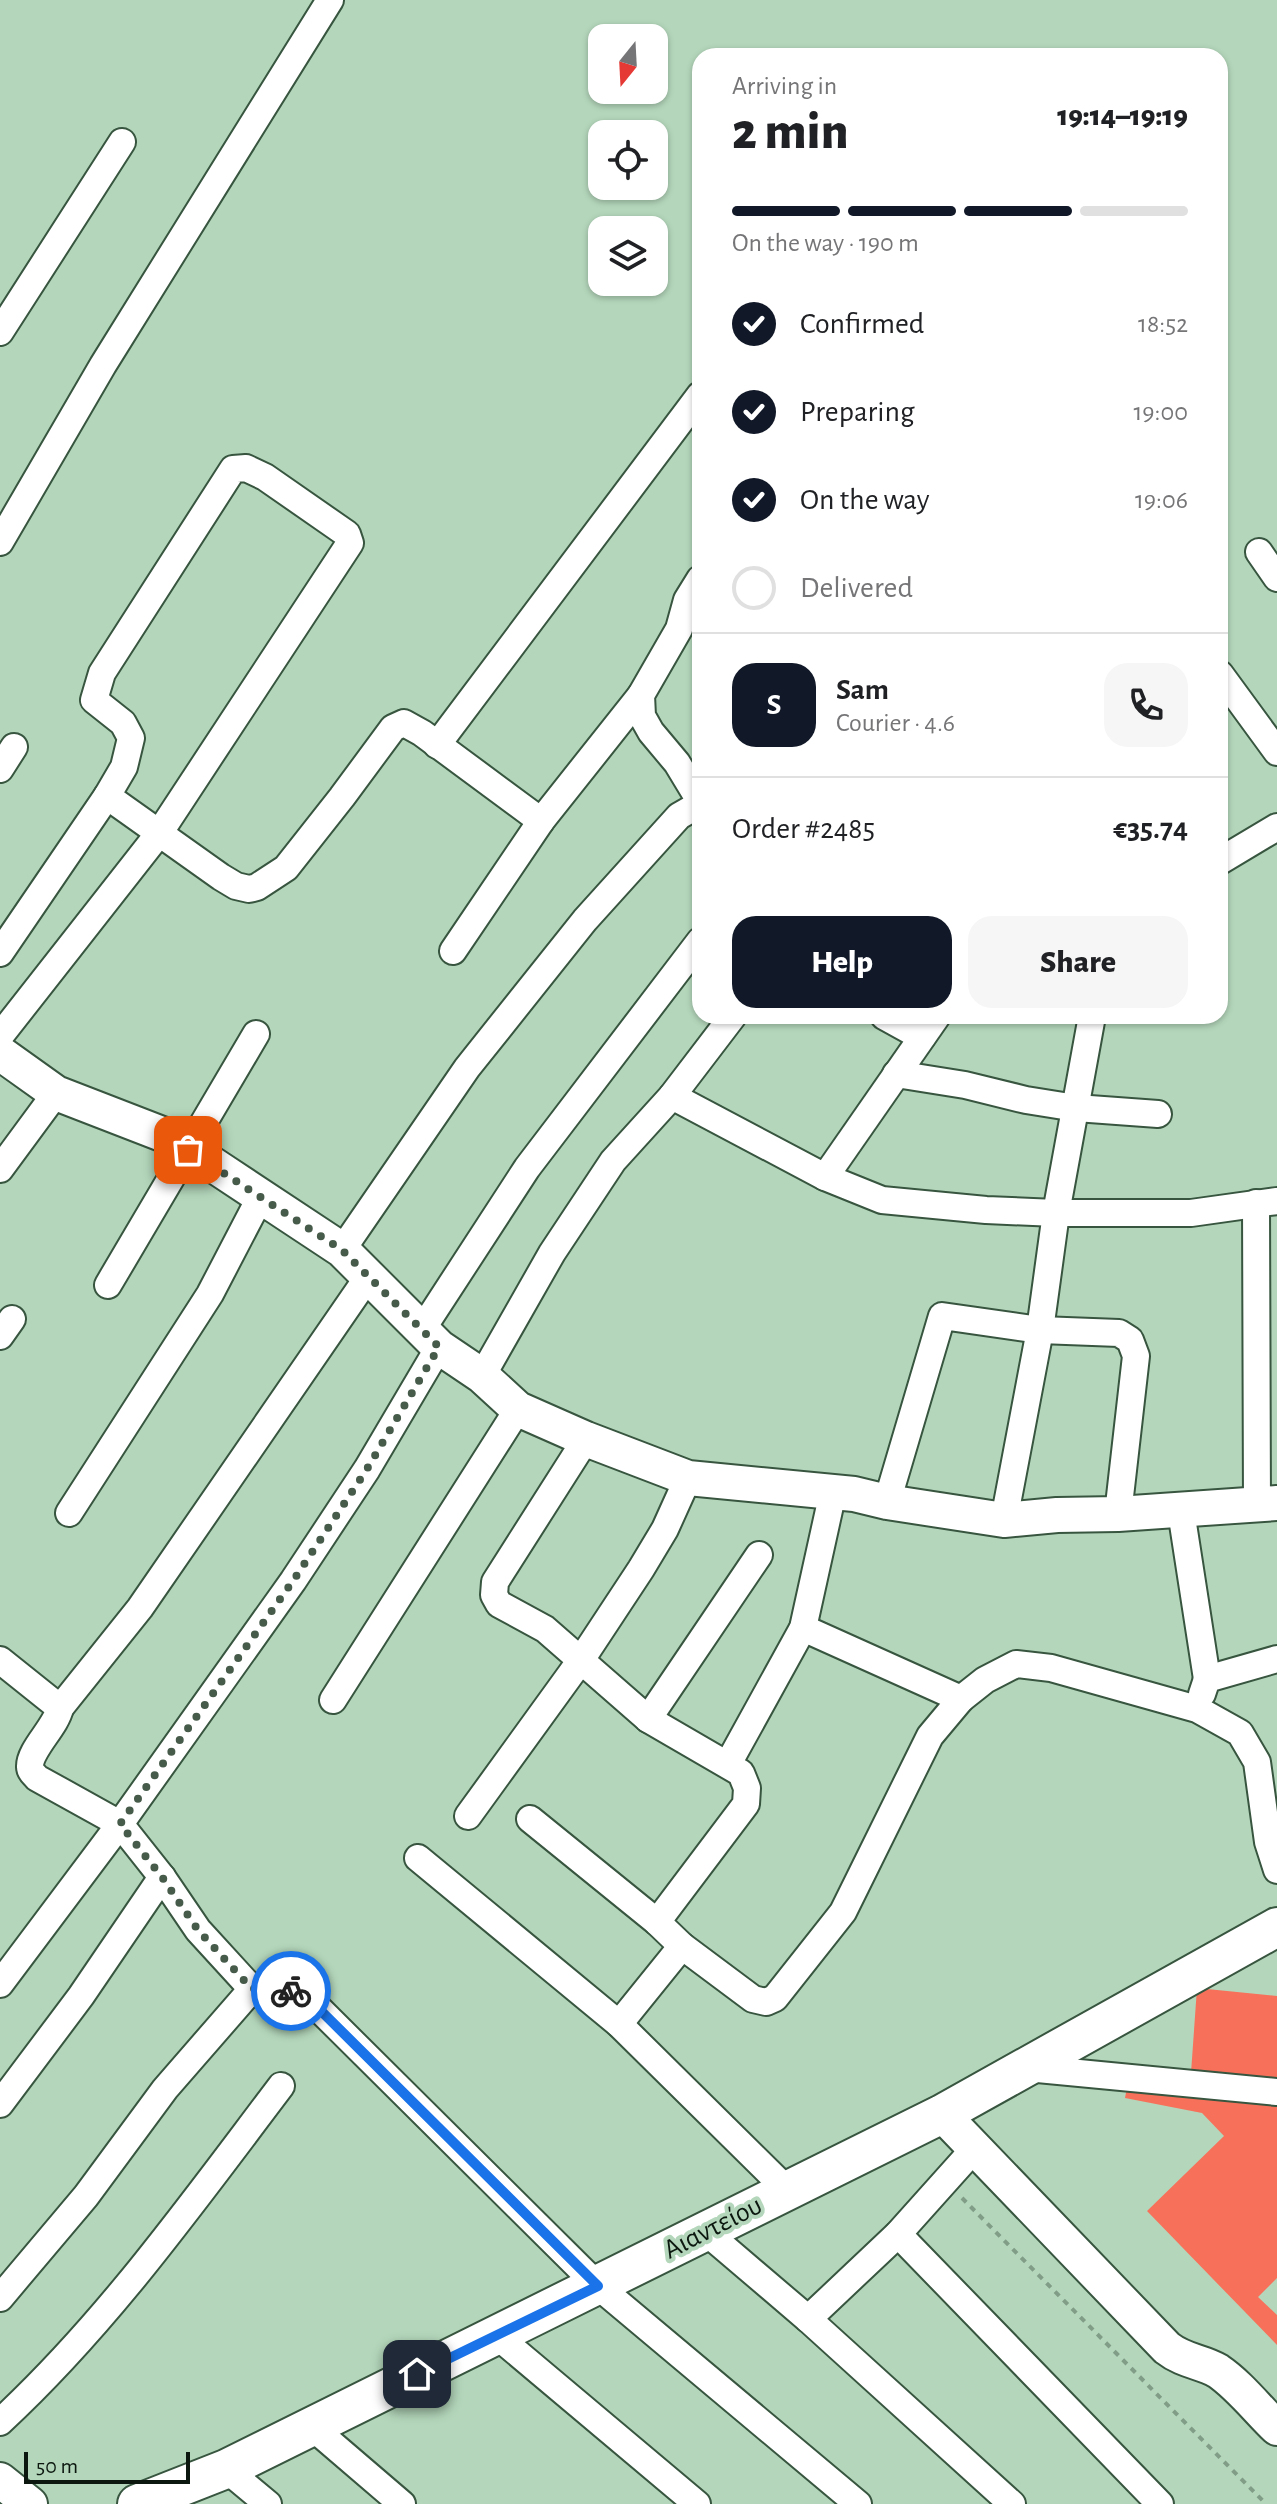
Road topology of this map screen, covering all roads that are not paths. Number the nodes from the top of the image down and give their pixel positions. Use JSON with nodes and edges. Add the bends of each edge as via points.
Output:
{"nodes":[{"id":1,"x":330,"y":0,"type":"edge"},
{"id":2,"x":122,"y":142,"type":"dead end"},
{"id":3,"x":0,"y":332,"type":"edge"},
{"id":4,"x":692,"y":406,"type":"edge"},
{"id":5,"x":0,"y":542,"type":"edge"},
{"id":6,"x":1259,"y":552,"type":"dead end"},
{"id":7,"x":1277,"y":578,"type":"edge"},
{"id":8,"x":692,"y":592,"type":"edge"},
{"id":9,"x":1228,"y":685,"type":"edge"},
{"id":10,"x":641,"y":695,"type":"junction"},
{"id":11,"x":437,"y":745,"type":"junction"},
{"id":12,"x":1277,"y":752,"type":"edge"},
{"id":13,"x":692,"y":788,"type":"edge"},
{"id":14,"x":107,"y":796,"type":"junction"},
{"id":15,"x":692,"y":807,"type":"edge"},
{"id":16,"x":541,"y":821,"type":"junction"},
{"id":17,"x":1277,"y":827,"type":"edge"},
{"id":18,"x":160,"y":832,"type":"junction"},
{"id":19,"x":1228,"y":856,"type":"edge"},
{"id":20,"x":453,"y":951,"type":"dead end"},
{"id":21,"x":692,"y":951,"type":"edge"},
{"id":22,"x":0,"y":953,"type":"edge"},
{"id":23,"x":727,"y":1024,"type":"edge"},
{"id":24,"x":1091,"y":1024,"type":"edge"},
{"id":25,"x":929,"y":1026,"type":"edge"},
{"id":26,"x":256,"y":1034,"type":"dead end"},
{"id":27,"x":0,"y":1036,"type":"edge"},
{"id":28,"x":0,"y":1053,"type":"edge"},
{"id":29,"x":896,"y":1074,"type":"junction"},
{"id":30,"x":56,"y":1093,"type":"junction"},
{"id":31,"x":672,"y":1096,"type":"junction"},
{"id":32,"x":1076,"y":1108,"type":"junction"},
{"id":33,"x":1158,"y":1114,"type":"dead end"},
{"id":34,"x":188,"y":1150,"type":"junction"},
{"id":35,"x":0,"y":1169,"type":"edge"},
{"id":36,"x":825,"y":1177,"type":"junction"},
{"id":37,"x":261,"y":1196,"type":"junction"},
{"id":38,"x":1266,"y":1202,"type":"edge"},
{"id":39,"x":1056,"y":1213,"type":"junction"},
{"id":40,"x":342,"y":1250,"type":"junction"},
{"id":41,"x":368,"y":1277,"type":"junction"},
{"id":42,"x":108,"y":1285,"type":"dead end"},
{"id":43,"x":1040,"y":1330,"type":"junction"},
{"id":44,"x":430,"y":1339,"type":"junction"},
{"id":45,"x":482,"y":1376,"type":"junction"},
{"id":46,"x":518,"y":1409,"type":"junction"},
{"id":47,"x":586,"y":1439,"type":"junction"},
{"id":48,"x":688,"y":1478,"type":"junction"},
{"id":49,"x":833,"y":1492,"type":"junction"},
{"id":50,"x":887,"y":1502,"type":"junction"},
{"id":51,"x":1267,"y":1505,"type":"edge"},
{"id":52,"x":1181,"y":1511,"type":"junction"},
{"id":53,"x":69,"y":1513,"type":"dead end"},
{"id":54,"x":1118,"y":1514,"type":"junction"},
{"id":55,"x":1004,"y":1520,"type":"junction"},
{"id":56,"x":759,"y":1555,"type":"dead end"},
{"id":57,"x":803,"y":1628,"type":"junction"},
{"id":58,"x":1277,"y":1659,"type":"edge"},
{"id":59,"x":0,"y":1660,"type":"edge"},
{"id":60,"x":581,"y":1660,"type":"junction"},
{"id":61,"x":1207,"y":1679,"type":"junction"},
{"id":62,"x":961,"y":1699,"type":"junction"},
{"id":63,"x":333,"y":1700,"type":"dead end"},
{"id":64,"x":60,"y":1708,"type":"junction"},
{"id":65,"x":1197,"y":1709,"type":"junction"},
{"id":66,"x":648,"y":1719,"type":"junction"},
{"id":67,"x":728,"y":1764,"type":"junction"},
{"id":68,"x":1270,"y":1800,"type":"edge"},
{"id":69,"x":468,"y":1816,"type":"dead end"},
{"id":70,"x":530,"y":1819,"type":"dead end"},
{"id":71,"x":120,"y":1824,"type":"junction"},
{"id":72,"x":418,"y":1858,"type":"dead end"},
{"id":73,"x":1277,"y":1870,"type":"edge"},
{"id":74,"x":162,"y":1877,"type":"junction"},
{"id":75,"x":657,"y":1922,"type":"junction"},
{"id":76,"x":1277,"y":1927,"type":"edge"},
{"id":77,"x":682,"y":1946,"type":"junction"},
{"id":78,"x":0,"y":1984,"type":"edge"},
{"id":79,"x":252,"y":1989,"type":"junction"},
{"id":80,"x":619,"y":2024,"type":"junction"},
{"id":81,"x":1027,"y":2068,"type":"junction"},
{"id":82,"x":281,"y":2086,"type":"dead end"},
{"id":83,"x":1277,"y":2092,"type":"edge"},
{"id":84,"x":0,"y":2104,"type":"edge"},
{"id":85,"x":942,"y":2114,"type":"junction"},
{"id":86,"x":975,"y":2148,"type":"junction"},
{"id":87,"x":787,"y":2190,"type":"junction"},
{"id":88,"x":706,"y":2232,"type":"junction"},
{"id":89,"x":898,"y":2234,"type":"junction"},
{"id":90,"x":598,"y":2286,"type":"junction"},
{"id":91,"x":0,"y":2298,"type":"edge"},
{"id":92,"x":808,"y":2319,"type":"junction"},
{"id":93,"x":496,"y":2335,"type":"junction"},
{"id":94,"x":0,"y":2422,"type":"edge"},
{"id":95,"x":311,"y":2426,"type":"junction"},
{"id":96,"x":1277,"y":2428,"type":"edge"},
{"id":97,"x":226,"y":2469,"type":"junction"},
{"id":98,"x":0,"y":2480,"type":"edge"},
{"id":99,"x":30,"y":2504,"type":"edge"},
{"id":100,"x":137,"y":2504,"type":"edge"},
{"id":101,"x":268,"y":2504,"type":"edge"},
{"id":102,"x":402,"y":2504,"type":"edge"},
{"id":103,"x":697,"y":2504,"type":"edge"},
{"id":104,"x":858,"y":2504,"type":"edge"},
{"id":105,"x":1012,"y":2504,"type":"edge"},
{"id":106,"x":1160,"y":2504,"type":"edge"}],
"edges":[{"from":1,"to":5,"type":"street","via":[[103,365]]},
{"from":2,"to":3,"type":"street"},
{"from":4,"to":11,"type":"street"},
{"from":6,"to":7,"type":"street"},
{"from":8,"to":10,"type":"street","via":[[679,629]]},
{"from":9,"to":12,"type":"street"},
{"from":10,"to":13,"type":"street","via":[[642,716]]},
{"from":10,"to":16,"type":"street"},
{"from":11,"to":16,"type":"street"},
{"from":11,"to":18,"type":"street","via":[[404,723],[393,728],[286,868],[257,887],[236,886]]},
{"from":14,"to":18,"type":"street"},
{"from":14,"to":18,"type":"street","via":[[124,767],[131,738],[123,723],[94,700],[102,673],[233,469],[246,468],[347,534],[350,543]]},
{"from":14,"to":22,"type":"street"},
{"from":15,"to":40,"type":"street","via":[[585,920],[467,1068]]},
{"from":16,"to":20,"type":"street"},
{"from":17,"to":19,"type":"street"},
{"from":18,"to":27,"type":"street"},
{"from":21,"to":44,"type":"street","via":[[527,1168]]},
{"from":23,"to":31,"type":"street"},
{"from":24,"to":32,"type":"street"},
{"from":25,"to":29,"type":"street"},
{"from":26,"to":34,"type":"street"},
{"from":28,"to":30,"type":"street"},
{"from":29,"to":32,"type":"street"},
{"from":29,"to":36,"type":"street"},
{"from":30,"to":34,"type":"street","via":[[162,1134]]},
{"from":30,"to":35,"type":"street"},
{"from":31,"to":36,"type":"street"},
{"from":31,"to":45,"type":"street","via":[[613,1161],[552,1253]]},
{"from":32,"to":33,"type":"street"},
{"from":32,"to":39,"type":"street"},
{"from":34,"to":37,"type":"street"},
{"from":34,"to":42,"type":"street"},
{"from":36,"to":39,"type":"street","via":[[882,1200]]},
{"from":37,"to":40,"type":"street"},
{"from":37,"to":53,"type":"street","via":[[210,1294]]},
{"from":38,"to":39,"type":"street","via":[[1191,1213]]},
{"from":38,"to":51,"type":"street"},
{"from":39,"to":43,"type":"street"},
{"from":40,"to":41,"type":"street"},
{"from":41,"to":44,"type":"street"},
{"from":41,"to":64,"type":"street","via":[[140,1608]]},
{"from":43,"to":50,"type":"street","via":[[942,1316]]},
{"from":43,"to":54,"type":"street","via":[[1119,1333],[1130,1340],[1136,1356]]},
{"from":43,"to":55,"type":"street"},
{"from":44,"to":45,"type":"street"},
{"from":44,"to":71,"type":"street","via":[[367,1469]]},
{"from":45,"to":46,"type":"street"},
{"from":46,"to":47,"type":"street"},
{"from":46,"to":63,"type":"street"},
{"from":47,"to":48,"type":"street"},
{"from":47,"to":60,"type":"street","via":[[495,1582],[494,1595],[499,1604],[545,1629]]},
{"from":48,"to":49,"type":"street"},
{"from":48,"to":60,"type":"street","via":[[665,1529]]},
{"from":49,"to":50,"type":"street"},
{"from":49,"to":57,"type":"street"},
{"from":50,"to":55,"type":"street"},
{"from":51,"to":52,"type":"street"},
{"from":52,"to":54,"type":"street"},
{"from":52,"to":61,"type":"street"},
{"from":54,"to":55,"type":"street"},
{"from":56,"to":66,"type":"street"},
{"from":57,"to":62,"type":"street"},
{"from":57,"to":67,"type":"street"},
{"from":58,"to":61,"type":"street"},
{"from":59,"to":64,"type":"street"},
{"from":60,"to":66,"type":"street"},
{"from":60,"to":69,"type":"street"},
{"from":61,"to":65,"type":"street"},
{"from":62,"to":65,"type":"street","via":[[1016,1664],[1051,1668]]},
{"from":62,"to":77,"type":"street","via":[[930,1736],[843,1912],[775,1998],[753,1999]]},
{"from":64,"to":71,"type":"street","via":[[31,1772]]},
{"from":65,"to":68,"type":"street","via":[[1240,1733]]},
{"from":66,"to":67,"type":"street"},
{"from":67,"to":75,"type":"street","via":[[741,1773],[746,1804]]},
{"from":68,"to":73,"type":"street","via":[[1268,1842]]},
{"from":70,"to":75,"type":"street"},
{"from":71,"to":74,"type":"street"},
{"from":71,"to":78,"type":"street"},
{"from":72,"to":80,"type":"street"},
{"from":74,"to":79,"type":"street","via":[[198,1930]]},
{"from":74,"to":84,"type":"street"},
{"from":75,"to":77,"type":"street"},
{"from":76,"to":81,"type":"main road","name":"Αιαντείου"},
{"from":77,"to":80,"type":"street"},
{"from":79,"to":90,"type":"street","via":[[283,1988],[306,1996]]},
{"from":79,"to":91,"type":"street","via":[[165,2089],[86,2196]]},
{"from":80,"to":87,"type":"street"},
{"from":81,"to":83,"type":"street"},
{"from":81,"to":85,"type":"main road","name":"Αιαντείου"},
{"from":82,"to":94,"type":"street","via":[[169,2233],[47,2378]]},
{"from":85,"to":86,"type":"street"},
{"from":85,"to":87,"type":"main road","name":"Αιαντείου"},
{"from":86,"to":89,"type":"street"},
{"from":86,"to":96,"type":"street","via":[[1167,2348],[1226,2377]]},
{"from":87,"to":88,"type":"main road","name":"Αιαντείου"},
{"from":88,"to":90,"type":"main road","name":"Αιαντείου"},
{"from":88,"to":92,"type":"street"},
{"from":89,"to":92,"type":"street"},
{"from":89,"to":106,"type":"street"},
{"from":90,"to":93,"type":"main road","name":"Αιαντείου"},
{"from":90,"to":104,"type":"street"},
{"from":92,"to":105,"type":"street"},
{"from":93,"to":95,"type":"main road","name":"Αιαντείου"},
{"from":93,"to":103,"type":"street"},
{"from":95,"to":97,"type":"main road","name":"Αιαντείου"},
{"from":95,"to":102,"type":"street"},
{"from":97,"to":100,"type":"main road","name":"Αιαντείου"},
{"from":97,"to":101,"type":"street"},
{"from":98,"to":99,"type":"street"}]}
